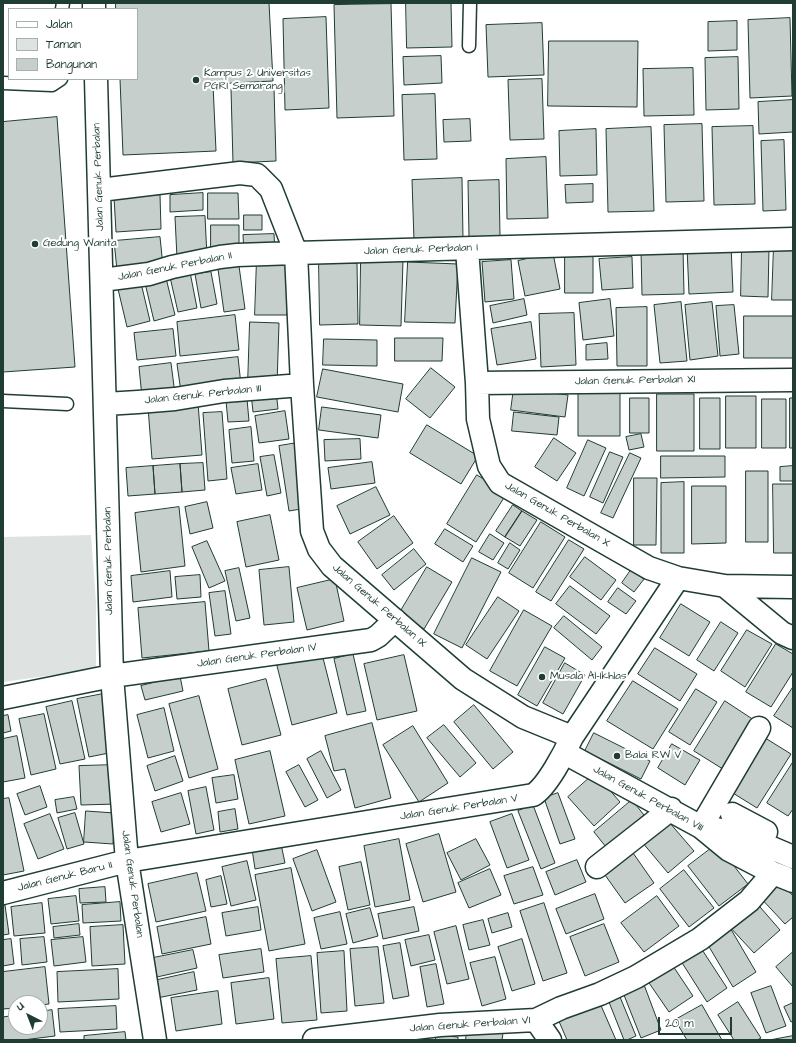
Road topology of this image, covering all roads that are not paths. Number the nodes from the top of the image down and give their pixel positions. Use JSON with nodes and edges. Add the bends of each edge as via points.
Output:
{"nodes":[{"id":1,"x":470,"y":3,"type":"edge"},
{"id":2,"x":469,"y":46,"type":"dead end"},
{"id":3,"x":60,"y":80,"type":"edge"},
{"id":4,"x":96,"y":80,"type":"edge"},
{"id":5,"x":3,"y":83,"type":"edge"},
{"id":6,"x":100,"y":190,"type":"junction"},
{"id":7,"x":793,"y":239,"type":"edge"},
{"id":8,"x":467,"y":248,"type":"junction"},
{"id":9,"x":296,"y":253,"type":"junction"},
{"id":10,"x":102,"y":280,"type":"junction"},
{"id":11,"x":793,"y":380,"type":"edge"},
{"id":12,"x":477,"y":383,"type":"junction"},
{"id":13,"x":302,"y":385,"type":"junction"},
{"id":14,"x":3,"y":401,"type":"edge"},
{"id":15,"x":67,"y":404,"type":"dead end"},
{"id":16,"x":105,"y":404,"type":"junction"},
{"id":17,"x":678,"y":578,"type":"junction"},
{"id":18,"x":725,"y":586,"type":"junction"},
{"id":19,"x":793,"y":587,"type":"edge"},
{"id":20,"x":388,"y":627,"type":"junction"},
{"id":21,"x":793,"y":638,"type":"edge"},
{"id":22,"x":112,"y":676,"type":"junction"},
{"id":23,"x":3,"y":698,"type":"edge"},
{"id":24,"x":759,"y":728,"type":"dead end"},
{"id":25,"x":569,"y":745,"type":"junction"},
{"id":26,"x":671,"y":809,"type":"junction"},
{"id":27,"x":732,"y":814,"type":"dead end"},
{"id":28,"x":701,"y":827,"type":"junction"},
{"id":29,"x":793,"y":847,"type":"edge"},
{"id":30,"x":793,"y":857,"type":"edge"},
{"id":31,"x":127,"y":861,"type":"junction"},
{"id":32,"x":597,"y":867,"type":"dead end"},
{"id":33,"x":773,"y":873,"type":"junction"},
{"id":34,"x":793,"y":881,"type":"edge"},
{"id":35,"x":3,"y":893,"type":"edge"},
{"id":36,"x":536,"y":1020,"type":"junction"},
{"id":37,"x":155,"y":1040,"type":"edge"},
{"id":38,"x":314,"y":1040,"type":"edge"},
{"id":39,"x":550,"y":1040,"type":"edge"}],
"edges":[{"from":1,"to":2,"type":"lane"},
{"from":3,"to":5,"type":"lane","via":[[52,86]]},
{"from":4,"to":6,"type":"street","name":"Jalan Genuk Perbalan"},
{"from":6,"to":9,"type":"street","via":[[240,173],[257,175],[271,189]]},
{"from":6,"to":10,"type":"street","name":"Jalan Genuk Perbalan"},
{"from":7,"to":8,"type":"street","name":"Jalan Genuk Perbalan I"},
{"from":8,"to":9,"type":"street","name":"Jalan Genuk Perbalan I"},
{"from":8,"to":12,"type":"street","name":"Jalan Genuk Perbalan X"},
{"from":9,"to":10,"type":"street","name":"Jalan Genuk Perbalan II","via":[[220,257],[149,274]]},
{"from":9,"to":13,"type":"street","name":"Jalan Genuk Perbalan IX"},
{"from":10,"to":16,"type":"street","name":"Jalan Genuk Perbalan"},
{"from":11,"to":12,"type":"street","name":"Jalan Genuk Perbalan XI"},
{"from":12,"to":17,"type":"street","name":"Jalan Genuk Perbalan X","via":[[478,419],[488,466],[500,483],[649,568]]},
{"from":13,"to":16,"type":"street","name":"Jalan Genuk Perbalan III"},
{"from":13,"to":20,"type":"street","name":"Jalan Genuk Perbalan IX","via":[[312,531],[319,549],[332,566]]},
{"from":14,"to":15,"type":"lane"},
{"from":16,"to":22,"type":"street","name":"Jalan Genuk Perbalan"},
{"from":17,"to":18,"type":"street","name":"Jalan Genuk Perbalan X"},
{"from":17,"to":25,"type":"street","name":"Jalan Genuk Perbalan V"},
{"from":18,"to":19,"type":"street","name":"Jalan Genuk Perbalan X"},
{"from":18,"to":21,"type":"street","via":[[782,633]]},
{"from":20,"to":22,"type":"street","name":"Jalan Genuk Perbalan IV","via":[[371,640]]},
{"from":20,"to":25,"type":"street","name":"Jalan Genuk Perbalan IX","via":[[462,679]]},
{"from":22,"to":23,"type":"street","name":"Jalan Genuk Perbalan IV"},
{"from":22,"to":31,"type":"street","name":"Jalan Genuk Perbalan"},
{"from":24,"to":28,"type":"street"},
{"from":25,"to":26,"type":"street","name":"Jalan Genuk Perbalan VIII"},
{"from":25,"to":31,"type":"street","name":"Jalan Genuk Perbalan V","via":[[540,790],[526,797]]},
{"from":26,"to":28,"type":"street","name":"Jalan Genuk Perbalan VIII"},
{"from":26,"to":32,"type":"street"},
{"from":27,"to":29,"type":"street"},
{"from":28,"to":30,"type":"street","via":[[734,832]]},
{"from":28,"to":33,"type":"street","name":"Jalan Genuk Perbalan VIII","via":[[729,850]]},
{"from":31,"to":35,"type":"street","name":"Jalan Genuk Baru II"},
{"from":31,"to":37,"type":"street","name":"Jalan Genuk Perbalan"},
{"from":33,"to":34,"type":"street","name":"Jalan Genuk Perbalan VIII"},
{"from":33,"to":36,"type":"street","name":"Jalan Genuk Perbalan VI","via":[[749,901],[700,939],[636,977]]},
{"from":36,"to":38,"type":"street","name":"Jalan Genuk Perbalan VI","via":[[440,1025]]},
{"from":36,"to":39,"type":"street"}]}
